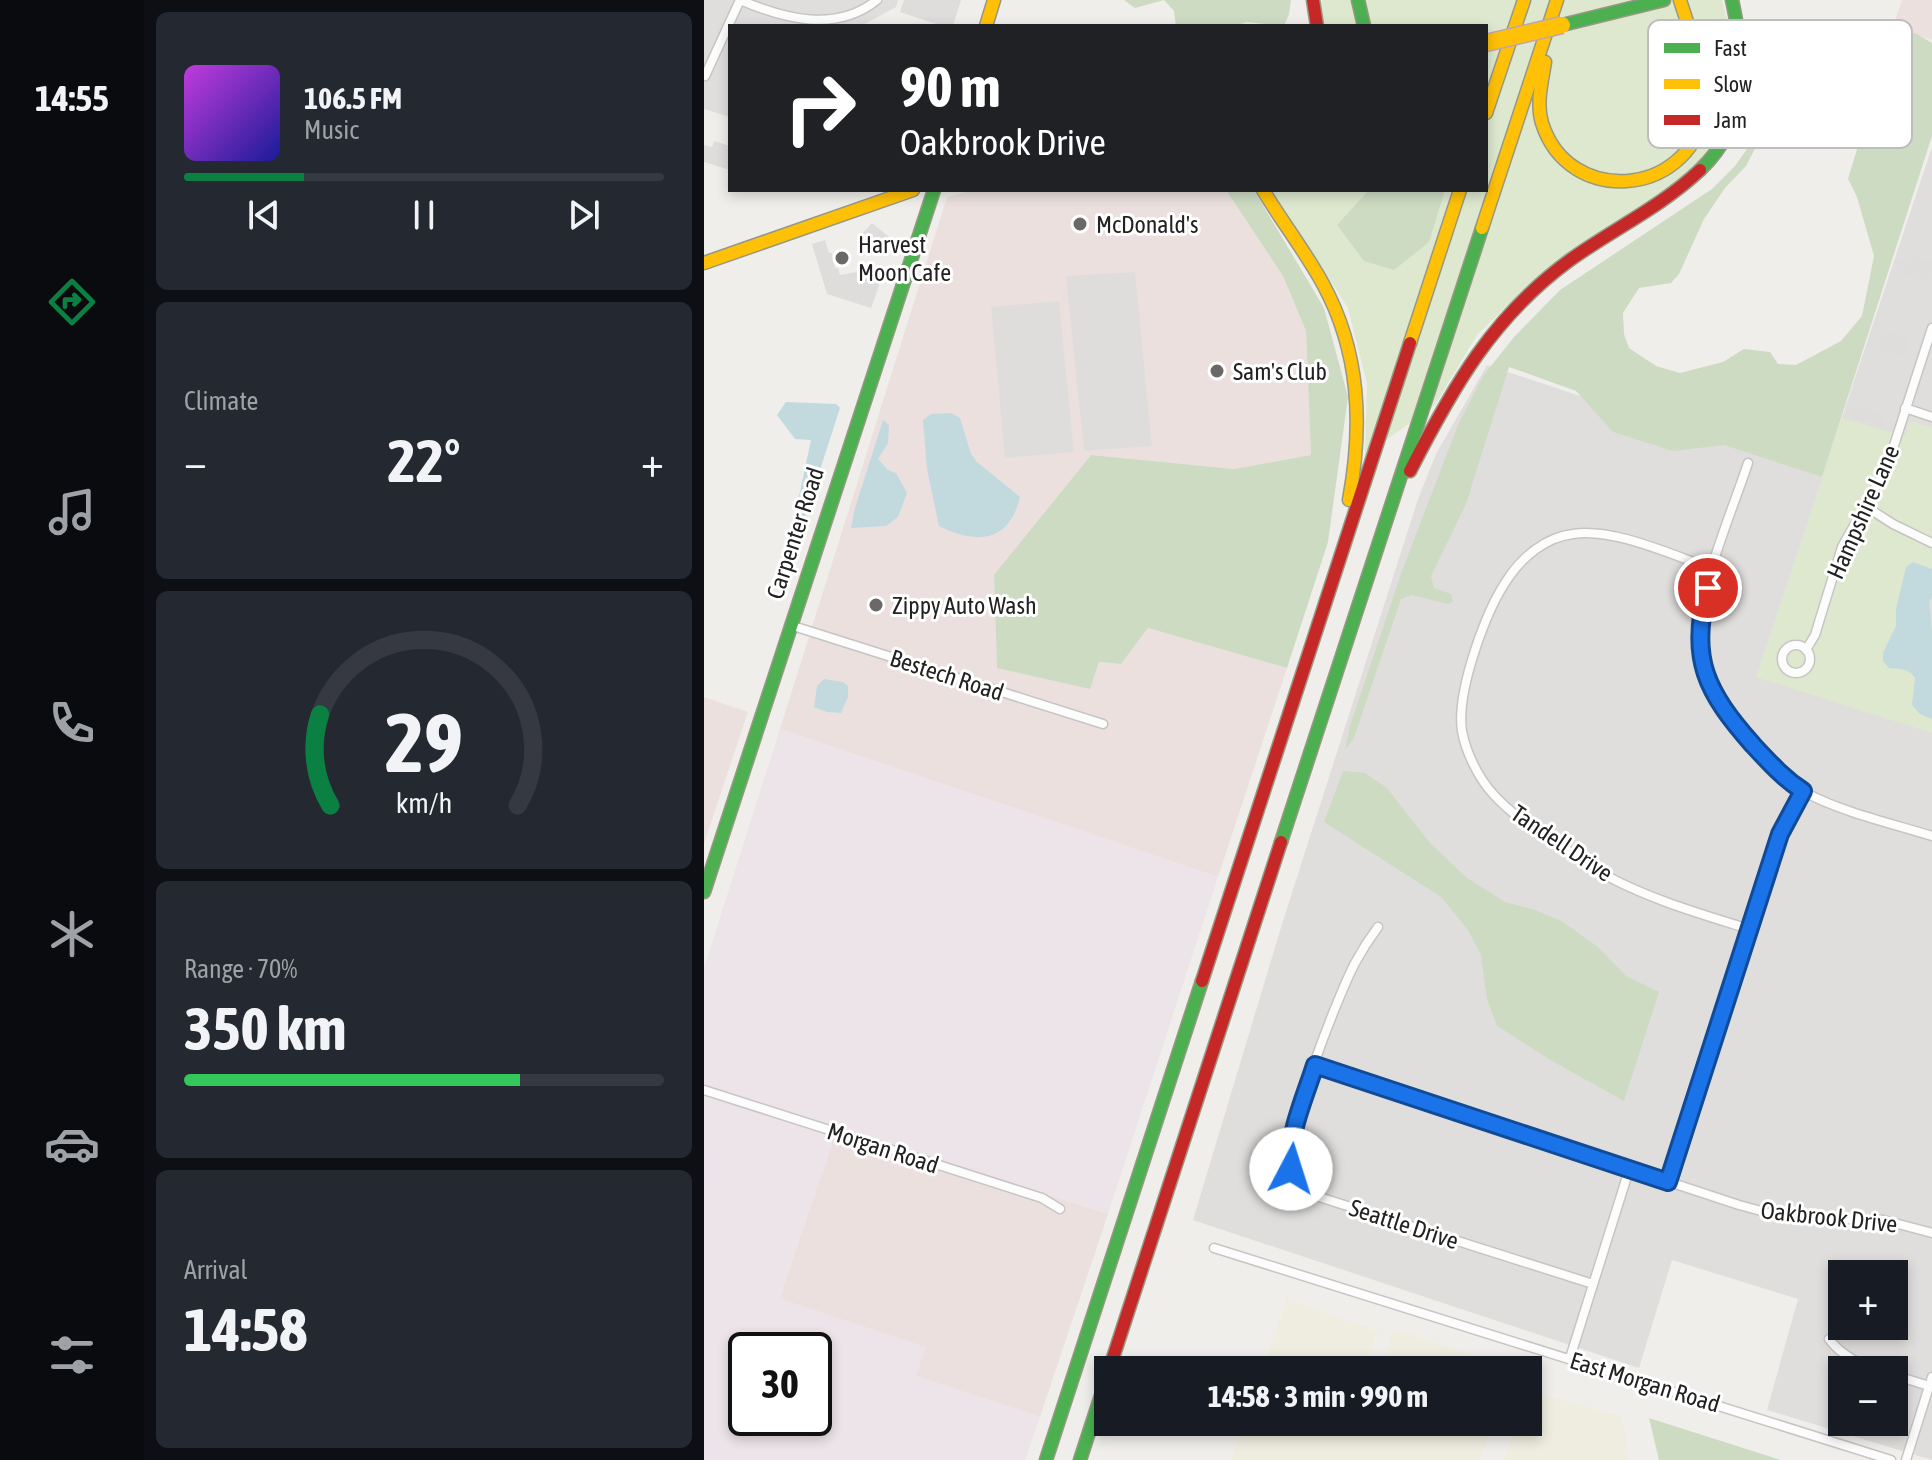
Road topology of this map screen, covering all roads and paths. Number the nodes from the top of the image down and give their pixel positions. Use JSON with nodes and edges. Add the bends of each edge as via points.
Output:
{"nodes":[{"id":1,"x":740,"y":0,"type":"edge"},
{"id":2,"x":877,"y":0,"type":"edge"},
{"id":3,"x":994,"y":0,"type":"edge"},
{"id":4,"x":1313,"y":0,"type":"edge"},
{"id":5,"x":1358,"y":0,"type":"edge"},
{"id":6,"x":1516,"y":0,"type":"edge"},
{"id":7,"x":1524,"y":0,"type":"edge"},
{"id":8,"x":1664,"y":0,"type":"edge"},
{"id":9,"x":1680,"y":0,"type":"edge"},
{"id":10,"x":1732,"y":0,"type":"edge"},
{"id":11,"x":1557,"y":13,"type":"edge"},
{"id":12,"x":1685,"y":20,"type":"edge"},
{"id":13,"x":1736,"y":20,"type":"edge"},
{"id":14,"x":802,"y":23,"type":"edge"},
{"id":15,"x":729,"y":24,"type":"edge"},
{"id":16,"x":987,"y":24,"type":"edge"},
{"id":17,"x":1317,"y":24,"type":"edge"},
{"id":18,"x":1364,"y":24,"type":"edge"},
{"id":19,"x":728,"y":26,"type":"edge"},
{"id":20,"x":1488,"y":42,"type":"edge"},
{"id":21,"x":1512,"y":42,"type":"junction"},
{"id":22,"x":705,"y":76,"type":"edge"},
{"id":23,"x":1488,"y":108,"type":"edge"},
{"id":24,"x":1689,"y":148,"type":"edge"},
{"id":25,"x":1719,"y":148,"type":"edge"},
{"id":26,"x":907,"y":192,"type":"edge"},
{"id":27,"x":933,"y":192,"type":"edge"},
{"id":28,"x":1264,"y":192,"type":"edge"},
{"id":29,"x":1459,"y":192,"type":"edge"},
{"id":30,"x":704,"y":263,"type":"edge"},
{"id":31,"x":1932,"y":328,"type":"edge"},
{"id":32,"x":1905,"y":408,"type":"junction"},
{"id":33,"x":1932,"y":417,"type":"edge"},
{"id":34,"x":1748,"y":463,"type":"dead end"},
{"id":35,"x":1865,"y":506,"type":"junction"},
{"id":36,"x":1387,"y":515,"type":"junction"},
{"id":37,"x":1932,"y":543,"type":"edge"},
{"id":38,"x":1713,"y":569,"type":"junction"},
{"id":39,"x":1328,"y":593,"type":"junction"},
{"id":40,"x":790,"y":625,"type":"junction"},
{"id":41,"x":1806,"y":650,"type":"dead end"},
{"id":42,"x":1103,"y":724,"type":"dead end"},
{"id":43,"x":1803,"y":791,"type":"junction"},
{"id":44,"x":1932,"y":836,"type":"edge"},
{"id":45,"x":704,"y":892,"type":"edge"},
{"id":46,"x":1378,"y":927,"type":"dead end"},
{"id":47,"x":1749,"y":929,"type":"junction"},
{"id":48,"x":1315,"y":1065,"type":"junction"},
{"id":49,"x":704,"y":1090,"type":"edge"},
{"id":50,"x":1629,"y":1170,"type":"junction"},
{"id":51,"x":1668,"y":1182,"type":"junction"},
{"id":52,"x":1060,"y":1209,"type":"dead end"},
{"id":53,"x":1932,"y":1233,"type":"edge"},
{"id":54,"x":1214,"y":1248,"type":"dead end"},
{"id":55,"x":1593,"y":1284,"type":"junction"},
{"id":56,"x":1830,"y":1340,"type":"edge"},
{"id":57,"x":1114,"y":1356,"type":"edge"},
{"id":58,"x":1845,"y":1356,"type":"edge"},
{"id":59,"x":1570,"y":1358,"type":"junction"},
{"id":60,"x":1908,"y":1378,"type":"edge"},
{"id":61,"x":1931,"y":1382,"type":"edge"},
{"id":62,"x":1094,"y":1417,"type":"edge"},
{"id":63,"x":1093,"y":1420,"type":"junction"},
{"id":64,"x":1046,"y":1460,"type":"edge"},
{"id":65,"x":1080,"y":1460,"type":"edge"},
{"id":66,"x":1087,"y":1460,"type":"edge"},
{"id":67,"x":1891,"y":1460,"type":"edge"},
{"id":68,"x":1906,"y":1460,"type":"edge"}],
"edges":[{"from":1,"to":14,"type":"street"},
{"from":1,"to":15,"type":"street"},
{"from":2,"to":14,"type":"street","via":[[847,17]]},
{"from":3,"to":16,"type":"main road"},
{"from":4,"to":17,"type":"main road"},
{"from":5,"to":18,"type":"main road"},
{"from":6,"to":21,"type":"main road"},
{"from":7,"to":21,"type":"main road"},
{"from":8,"to":11,"type":"main road"},
{"from":9,"to":12,"type":"main road"},
{"from":10,"to":13,"type":"main road"},
{"from":11,"to":20,"type":"main road","bridge":true},
{"from":11,"to":24,"type":"main road","via":[[1540,94],[1542,123],[1560,157],[1582,172],[1625,183],[1658,175]]},
{"from":11,"to":36,"type":"main road"},
{"from":19,"to":22,"type":"street"},
{"from":21,"to":23,"type":"main road"},
{"from":25,"to":36,"type":"main road","via":[[1681,188],[1548,276],[1505,316],[1447,396]]},
{"from":26,"to":30,"type":"main road"},
{"from":27,"to":40,"type":"main road","name":"Carpenter Road"},
{"from":28,"to":39,"type":"main road","via":[[1338,314],[1359,399],[1358,457]]},
{"from":29,"to":39,"type":"main road"},
{"from":31,"to":32,"type":"street","name":"Hampshire Lane"},
{"from":32,"to":33,"type":"street"},
{"from":32,"to":35,"type":"street","name":"Hampshire Lane","via":[[1887,467]]},
{"from":34,"to":38,"type":"street"},
{"from":35,"to":37,"type":"street"},
{"from":35,"to":41,"type":"street","name":"Hampshire Lane","via":[[1842,547]]},
{"from":36,"to":57,"type":"main road"},
{"from":38,"to":43,"type":"street","via":[[1699,637],[1705,675],[1733,722],[1783,778]]},
{"from":38,"to":47,"type":"street","name":"Tandell Drive","via":[[1604,535],[1573,533],[1549,541],[1508,577],[1491,611],[1463,695],[1462,731],[1471,759],[1493,794],[1524,822],[1607,876]]},
{"from":39,"to":64,"type":"main road"},
{"from":40,"to":42,"type":"street","name":"Bestech Road"},
{"from":40,"to":45,"type":"main road","name":"Carpenter Road"},
{"from":43,"to":44,"type":"street"},
{"from":43,"to":47,"type":"street","via":[[1780,834]]},
{"from":46,"to":48,"type":"street","name":"Seattle Drive","via":[[1345,986]]},
{"from":47,"to":51,"type":"street"},
{"from":48,"to":50,"type":"street","name":"Oakbrook Drive"},
{"from":48,"to":55,"type":"street","name":"Seattle Drive","via":[[1290,1157],[1297,1181],[1307,1190]]},
{"from":49,"to":52,"type":"street","name":"Morgan Road","via":[[1042,1198]]},
{"from":50,"to":51,"type":"street","name":"Oakbrook Drive"},
{"from":50,"to":55,"type":"street"},
{"from":51,"to":53,"type":"street","name":"Oakbrook Drive","via":[[1776,1215],[1883,1220]]},
{"from":54,"to":59,"type":"street","name":"East Morgan Road"},
{"from":55,"to":59,"type":"street"},
{"from":56,"to":58,"type":"street"},
{"from":59,"to":67,"type":"street","name":"East Morgan Road"},
{"from":60,"to":61,"type":"street"},
{"from":61,"to":68,"type":"street"},
{"from":62,"to":63,"type":"main road"},
{"from":63,"to":65,"type":"main road"},
{"from":63,"to":66,"type":"main road"}]}
